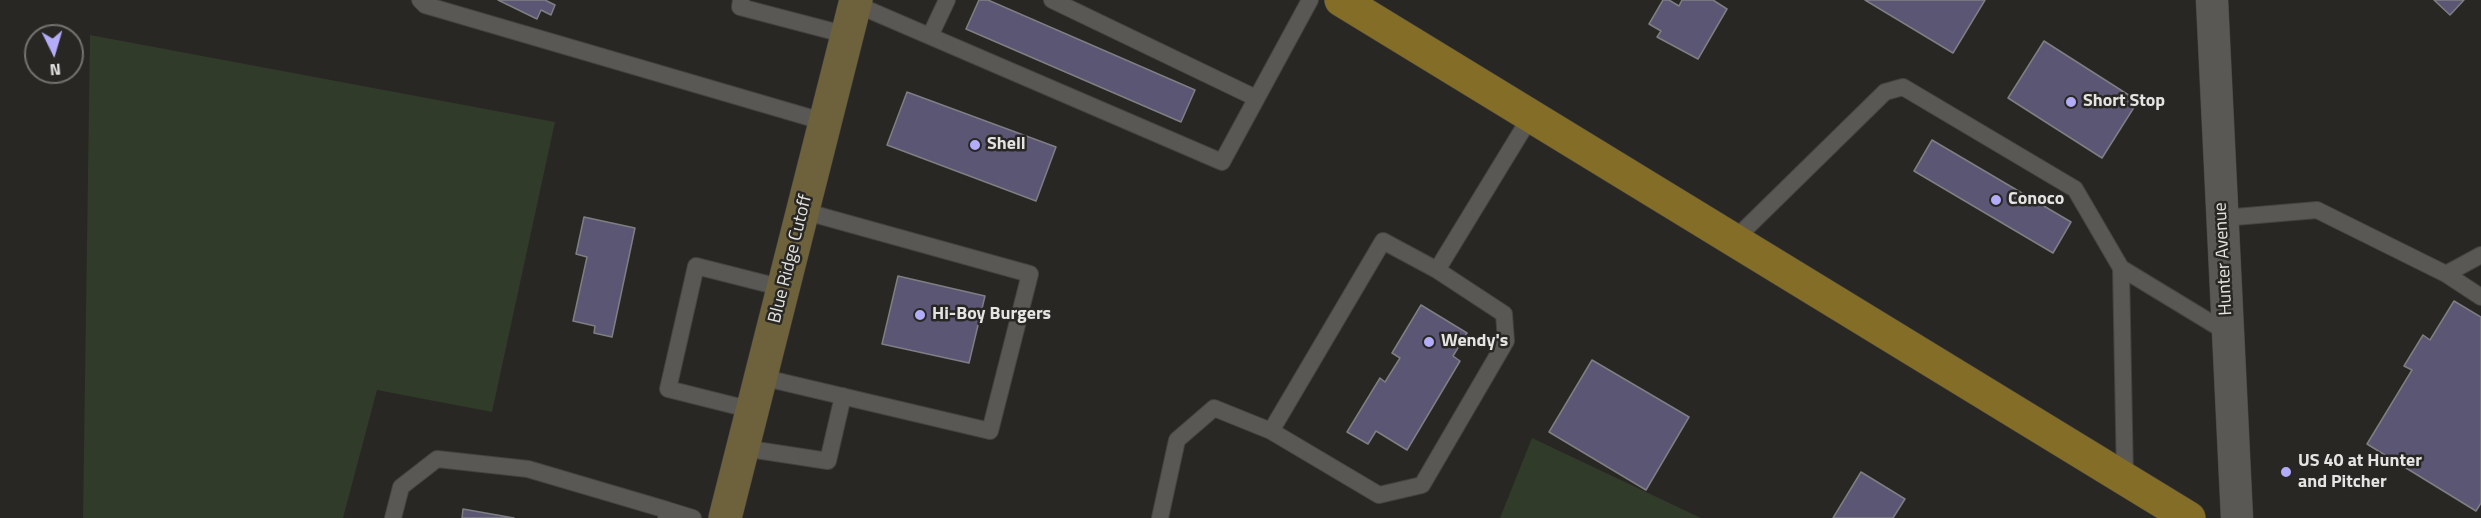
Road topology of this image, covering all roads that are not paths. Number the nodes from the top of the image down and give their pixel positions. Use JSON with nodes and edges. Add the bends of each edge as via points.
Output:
{"nodes":[{"id":1,"x":420,"y":0,"type":"edge"},
{"id":2,"x":741,"y":0,"type":"edge"},
{"id":3,"x":947,"y":0,"type":"edge"},
{"id":4,"x":1052,"y":0,"type":"edge"},
{"id":5,"x":1310,"y":0,"type":"edge"},
{"id":6,"x":1341,"y":0,"type":"edge"},
{"id":7,"x":2212,"y":0,"type":"edge"},
{"id":8,"x":855,"y":2,"type":"edge"},
{"id":9,"x":847,"y":35,"type":"junction"},
{"id":10,"x":930,"y":36,"type":"junction"},
{"id":11,"x":1256,"y":98,"type":"junction"},
{"id":12,"x":1531,"y":116,"type":"junction"},
{"id":13,"x":825,"y":122,"type":"junction"},
{"id":14,"x":803,"y":211,"type":"junction"},
{"id":15,"x":2223,"y":218,"type":"junction"},
{"id":16,"x":1734,"y":240,"type":"junction"},
{"id":17,"x":2481,"y":255,"type":"edge"},
{"id":18,"x":2121,"y":268,"type":"junction"},
{"id":19,"x":1437,"y":270,"type":"junction"},
{"id":20,"x":2446,"y":274,"type":"junction"},
{"id":21,"x":783,"y":288,"type":"junction"},
{"id":22,"x":2481,"y":297,"type":"edge"},
{"id":23,"x":2228,"y":333,"type":"junction"},
{"id":24,"x":761,"y":377,"type":"junction"},
{"id":25,"x":843,"y":396,"type":"junction"},
{"id":26,"x":752,"y":410,"type":"junction"},
{"id":27,"x":1271,"y":431,"type":"junction"},
{"id":28,"x":743,"y":448,"type":"junction"},
{"id":29,"x":2125,"y":479,"type":"junction"},
{"id":30,"x":666,"y":514,"type":"edge"},
{"id":31,"x":393,"y":518,"type":"edge"},
{"id":32,"x":693,"y":518,"type":"edge"},
{"id":33,"x":725,"y":518,"type":"edge"},
{"id":34,"x":1160,"y":518,"type":"edge"},
{"id":35,"x":2189,"y":518,"type":"edge"},
{"id":36,"x":2237,"y":518,"type":"edge"}],
"edges":[{"from":1,"to":13,"type":"lane","via":[[425,5]]},
{"from":2,"to":9,"type":"lane","via":[[740,7]]},
{"from":3,"to":10,"type":"lane"},
{"from":4,"to":11,"type":"lane"},
{"from":5,"to":11,"type":"lane"},
{"from":6,"to":12,"type":"main road"},
{"from":7,"to":15,"type":"street","name":"Hunter Avenue"},
{"from":8,"to":9,"type":"main road","name":"Blue Ridge Cutoff"},
{"from":8,"to":10,"type":"lane"},
{"from":9,"to":13,"type":"main road","name":"Blue Ridge Cutoff"},
{"from":10,"to":11,"type":"lane","via":[[1222,162]]},
{"from":12,"to":16,"type":"main road"},
{"from":12,"to":19,"type":"lane"},
{"from":13,"to":14,"type":"main road","name":"Blue Ridge Cutoff"},
{"from":14,"to":21,"type":"main road","name":"Blue Ridge Cutoff"},
{"from":14,"to":25,"type":"lane","via":[[1030,274],[990,431]]},
{"from":15,"to":20,"type":"lane","via":[[2317,210]]},
{"from":15,"to":23,"type":"street","name":"Hunter Avenue"},
{"from":16,"to":18,"type":"lane","via":[[1885,92],[1903,87],[2075,189]]},
{"from":16,"to":29,"type":"main road"},
{"from":17,"to":20,"type":"lane"},
{"from":18,"to":23,"type":"lane"},
{"from":18,"to":29,"type":"lane"},
{"from":19,"to":27,"type":"lane","via":[[1383,241]]},
{"from":19,"to":27,"type":"lane","via":[[1504,314],[1506,341],[1422,485],[1378,495]]},
{"from":20,"to":22,"type":"lane"},
{"from":21,"to":24,"type":"main road","name":"Blue Ridge Cutoff"},
{"from":21,"to":26,"type":"lane","via":[[696,266],[668,389]]},
{"from":23,"to":36,"type":"street","name":"Hunter Avenue"},
{"from":24,"to":25,"type":"lane"},
{"from":24,"to":26,"type":"main road","name":"Blue Ridge Cutoff"},
{"from":25,"to":28,"type":"lane","via":[[828,461]]},
{"from":26,"to":28,"type":"main road","name":"Blue Ridge Cutoff"},
{"from":27,"to":34,"type":"lane","via":[[1214,408],[1177,440]]},
{"from":28,"to":33,"type":"main road","name":"Blue Ridge Cutoff"},
{"from":29,"to":35,"type":"main road"},
{"from":30,"to":31,"type":"lane","via":[[528,469],[437,459],[401,487]]},
{"from":30,"to":32,"type":"lane"}]}
